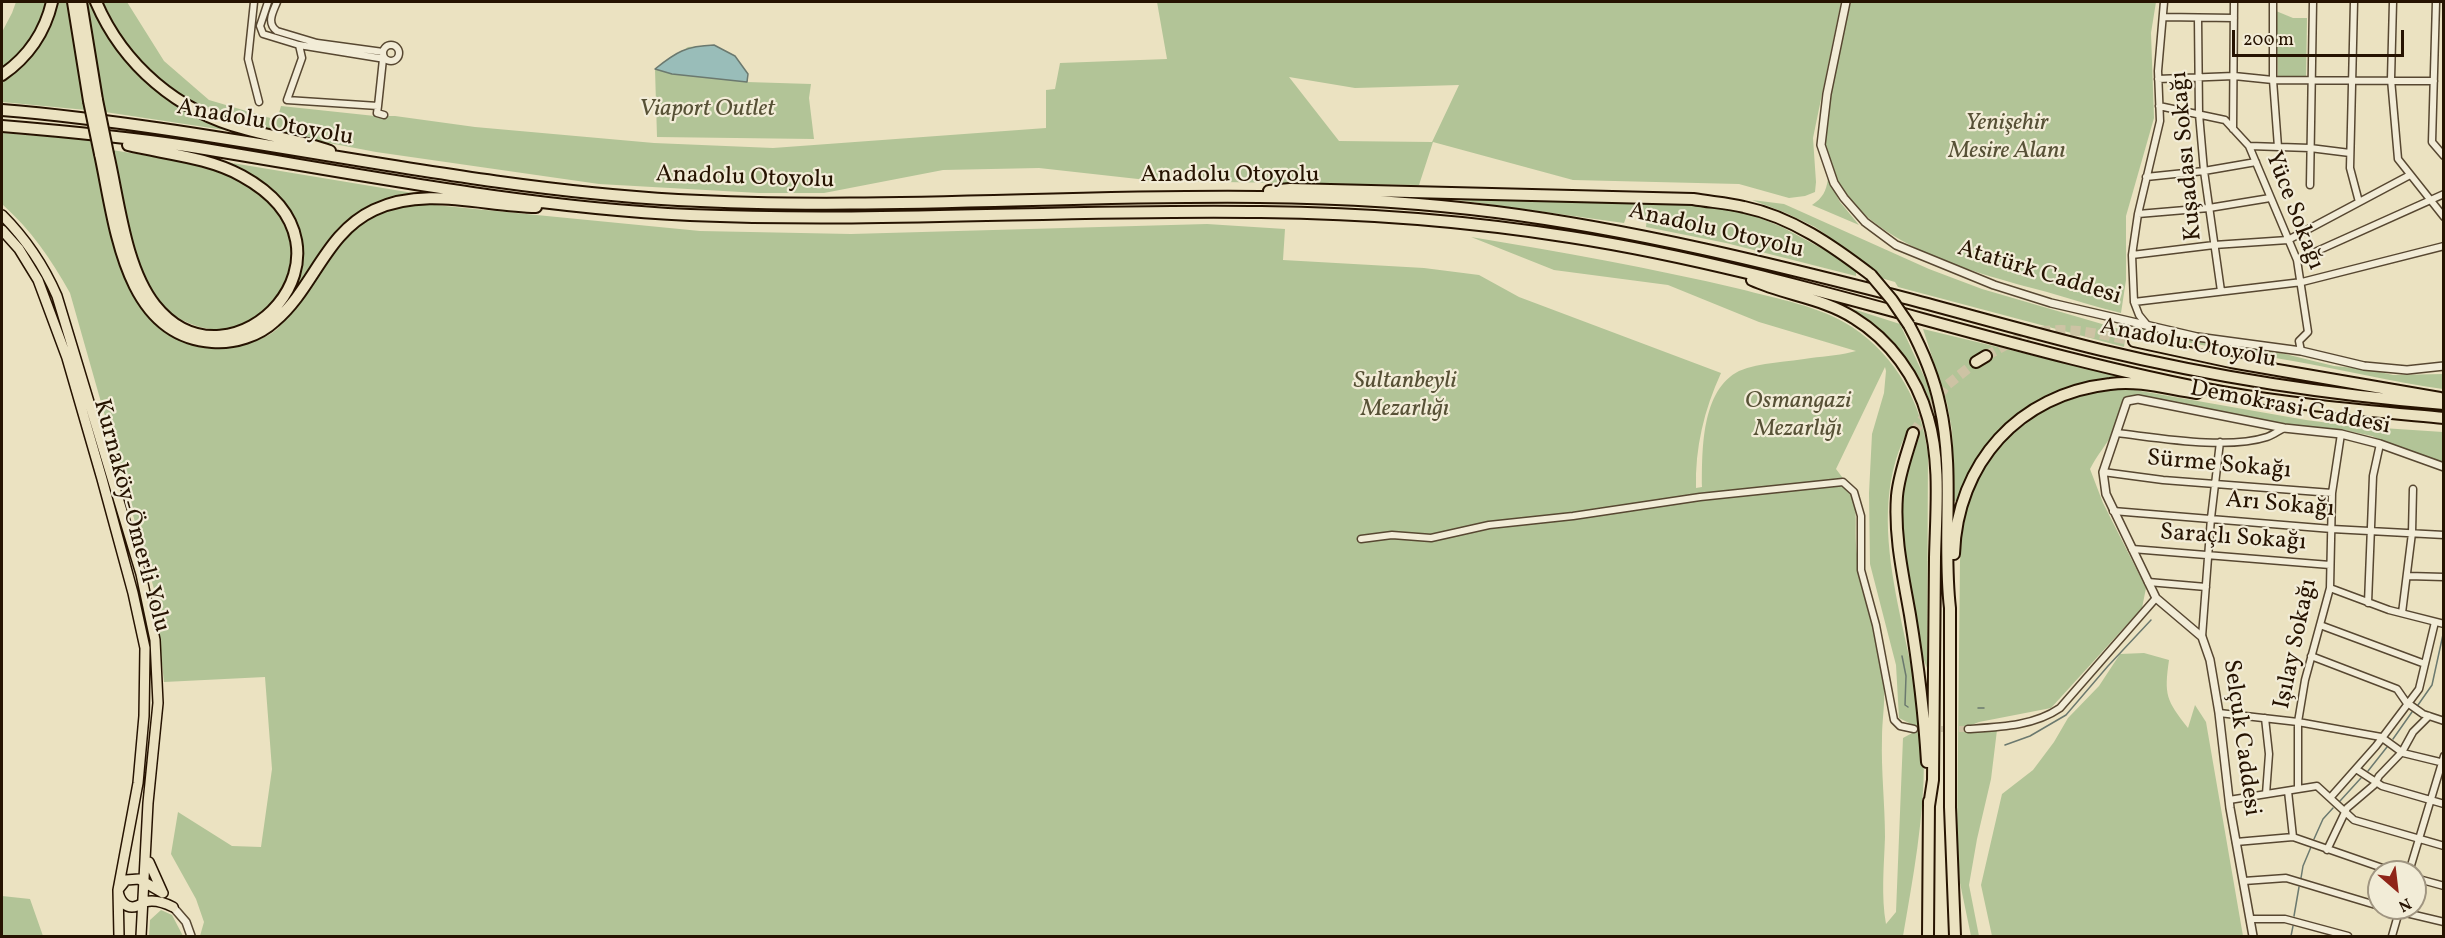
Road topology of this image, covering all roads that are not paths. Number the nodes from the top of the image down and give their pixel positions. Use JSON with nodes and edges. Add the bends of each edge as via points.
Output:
{"nodes":[{"id":1,"x":52,"y":2,"type":"edge"},
{"id":2,"x":73,"y":2,"type":"edge"},
{"id":3,"x":81,"y":2,"type":"edge"},
{"id":4,"x":96,"y":2,"type":"edge"},
{"id":5,"x":254,"y":2,"type":"edge"},
{"id":6,"x":268,"y":2,"type":"edge"},
{"id":7,"x":277,"y":2,"type":"edge"},
{"id":8,"x":1846,"y":2,"type":"edge"},
{"id":9,"x":2164,"y":2,"type":"edge"},
{"id":10,"x":2234,"y":2,"type":"edge"},
{"id":11,"x":2272,"y":2,"type":"edge"},
{"id":12,"x":2313,"y":2,"type":"edge"},
{"id":13,"x":2354,"y":2,"type":"edge"},
{"id":14,"x":2393,"y":2,"type":"edge"},
{"id":15,"x":2436,"y":2,"type":"edge"},
{"id":16,"x":2163,"y":17,"type":"junction"},
{"id":17,"x":2198,"y":18,"type":"junction"},
{"id":18,"x":2234,"y":18,"type":"junction"},
{"id":19,"x":260,"y":26,"type":"junction"},
{"id":20,"x":272,"y":26,"type":"junction"},
{"id":21,"x":268,"y":35,"type":"junction"},
{"id":22,"x":299,"y":45,"type":"junction"},
{"id":23,"x":384,"y":57,"type":"junction"},
{"id":24,"x":2,"y":75,"type":"edge"},
{"id":25,"x":2234,"y":76,"type":"junction"},
{"id":26,"x":2197,"y":78,"type":"junction"},
{"id":27,"x":2158,"y":79,"type":"junction"},
{"id":28,"x":2312,"y":79,"type":"junction"},
{"id":29,"x":2273,"y":80,"type":"junction"},
{"id":30,"x":2354,"y":80,"type":"junction"},
{"id":31,"x":2391,"y":80,"type":"junction"},
{"id":32,"x":2434,"y":81,"type":"junction"},
{"id":33,"x":93,"y":101,"type":"junction"},
{"id":34,"x":259,"y":102,"type":"dead end"},
{"id":35,"x":378,"y":106,"type":"junction"},
{"id":36,"x":2159,"y":106,"type":"junction"},
{"id":37,"x":2,"y":110,"type":"edge"},
{"id":38,"x":2199,"y":114,"type":"junction"},
{"id":39,"x":384,"y":115,"type":"dead end"},
{"id":40,"x":2,"y":126,"type":"edge"},
{"id":41,"x":2233,"y":129,"type":"junction"},
{"id":42,"x":81,"y":134,"type":"junction"},
{"id":43,"x":2249,"y":146,"type":"junction"},
{"id":44,"x":2278,"y":147,"type":"junction"},
{"id":45,"x":2310,"y":148,"type":"junction"},
{"id":46,"x":2350,"y":153,"type":"junction"},
{"id":47,"x":104,"y":154,"type":"junction"},
{"id":48,"x":2444,"y":156,"type":"edge"},
{"id":49,"x":358,"y":161,"type":"junction"},
{"id":50,"x":2256,"y":162,"type":"junction"},
{"id":51,"x":2204,"y":171,"type":"junction"},
{"id":52,"x":2410,"y":175,"type":"junction"},
{"id":53,"x":2146,"y":177,"type":"junction"},
{"id":54,"x":2310,"y":185,"type":"dead end"},
{"id":55,"x":2444,"y":194,"type":"edge"},
{"id":56,"x":1224,"y":196,"type":"junction"},
{"id":57,"x":2270,"y":198,"type":"junction"},
{"id":58,"x":2430,"y":201,"type":"junction"},
{"id":59,"x":2359,"y":202,"type":"junction"},
{"id":60,"x":597,"y":208,"type":"junction"},
{"id":61,"x":2209,"y":208,"type":"junction"},
{"id":62,"x":2138,"y":214,"type":"junction"},
{"id":63,"x":2,"y":215,"type":"edge"},
{"id":64,"x":2444,"y":218,"type":"edge"},
{"id":65,"x":2,"y":230,"type":"edge"},
{"id":66,"x":2288,"y":240,"type":"junction"},
{"id":67,"x":2214,"y":245,"type":"junction"},
{"id":68,"x":2444,"y":246,"type":"edge"},
{"id":69,"x":2132,"y":255,"type":"junction"},
{"id":70,"x":2297,"y":260,"type":"junction"},
{"id":71,"x":1725,"y":268,"type":"junction"},
{"id":72,"x":2302,"y":282,"type":"junction"},
{"id":73,"x":2221,"y":291,"type":"junction"},
{"id":74,"x":2134,"y":302,"type":"junction"},
{"id":75,"x":2148,"y":326,"type":"junction"},
{"id":76,"x":2134,"y":341,"type":"tunnel mouth"},
{"id":77,"x":2301,"y":351,"type":"junction"},
{"id":78,"x":2444,"y":366,"type":"edge"},
{"id":79,"x":2223,"y":392,"type":"junction"},
{"id":80,"x":2444,"y":399,"type":"edge"},
{"id":81,"x":2444,"y":404,"type":"edge"},
{"id":82,"x":2444,"y":418,"type":"edge"},
{"id":83,"x":2283,"y":428,"type":"junction"},
{"id":84,"x":1913,"y":433,"type":"tunnel mouth"},
{"id":85,"x":2117,"y":433,"type":"junction"},
{"id":86,"x":2341,"y":434,"type":"junction"},
{"id":87,"x":2220,"y":442,"type":"junction"},
{"id":88,"x":2380,"y":444,"type":"junction"},
{"id":89,"x":2444,"y":467,"type":"edge"},
{"id":90,"x":2103,"y":472,"type":"junction"},
{"id":91,"x":2214,"y":482,"type":"junction"},
{"id":92,"x":2413,"y":489,"type":"dead end"},
{"id":93,"x":2332,"y":493,"type":"junction"},
{"id":94,"x":2113,"y":511,"type":"junction"},
{"id":95,"x":2211,"y":518,"type":"junction"},
{"id":96,"x":2332,"y":529,"type":"junction"},
{"id":97,"x":2372,"y":532,"type":"junction"},
{"id":98,"x":2412,"y":533,"type":"junction"},
{"id":99,"x":2444,"y":535,"type":"edge"},
{"id":100,"x":1361,"y":539,"type":"dead end"},
{"id":101,"x":2132,"y":549,"type":"junction"},
{"id":102,"x":2209,"y":554,"type":"junction"},
{"id":103,"x":2330,"y":565,"type":"junction"},
{"id":104,"x":2408,"y":576,"type":"junction"},
{"id":105,"x":2444,"y":577,"type":"edge"},
{"id":106,"x":2148,"y":582,"type":"junction"},
{"id":107,"x":2206,"y":587,"type":"junction"},
{"id":108,"x":2330,"y":588,"type":"junction"},
{"id":109,"x":2156,"y":597,"type":"junction"},
{"id":110,"x":2368,"y":603,"type":"junction"},
{"id":111,"x":1950,"y":608,"type":"junction"},
{"id":112,"x":2402,"y":613,"type":"junction"},
{"id":113,"x":2435,"y":622,"type":"junction"},
{"id":114,"x":2444,"y":624,"type":"edge"},
{"id":115,"x":2320,"y":625,"type":"junction"},
{"id":116,"x":2202,"y":637,"type":"junction"},
{"id":117,"x":2311,"y":656,"type":"junction"},
{"id":118,"x":2425,"y":664,"type":"junction"},
{"id":119,"x":2408,"y":704,"type":"junction"},
{"id":120,"x":2219,"y":713,"type":"junction"},
{"id":121,"x":2429,"y":716,"type":"junction"},
{"id":122,"x":2265,"y":718,"type":"junction"},
{"id":123,"x":2298,"y":722,"type":"junction"},
{"id":124,"x":2444,"y":722,"type":"edge"},
{"id":125,"x":1914,"y":729,"type":"tunnel mouth"},
{"id":126,"x":1968,"y":729,"type":"tunnel mouth"},
{"id":127,"x":2382,"y":738,"type":"junction"},
{"id":128,"x":2402,"y":752,"type":"junction"},
{"id":129,"x":2443,"y":760,"type":"edge"},
{"id":130,"x":2356,"y":769,"type":"junction"},
{"id":131,"x":2376,"y":783,"type":"junction"},
{"id":132,"x":2298,"y":789,"type":"junction"},
{"id":133,"x":2288,"y":791,"type":"junction"},
{"id":134,"x":2266,"y":794,"type":"junction"},
{"id":135,"x":2330,"y":798,"type":"junction"},
{"id":136,"x":2229,"y":800,"type":"junction"},
{"id":137,"x":2431,"y":800,"type":"junction"},
{"id":138,"x":2444,"y":804,"type":"edge"},
{"id":139,"x":1929,"y":806,"type":"junction"},
{"id":140,"x":2344,"y":811,"type":"junction"},
{"id":141,"x":2293,"y":837,"type":"junction"},
{"id":142,"x":2420,"y":839,"type":"junction"},
{"id":143,"x":2236,"y":842,"type":"junction"},
{"id":144,"x":2444,"y":846,"type":"edge"},
{"id":145,"x":2327,"y":850,"type":"junction"},
{"id":146,"x":146,"y":854,"type":"junction"},
{"id":147,"x":2413,"y":860,"type":"edge"},
{"id":148,"x":2367,"y":863,"type":"edge"},
{"id":149,"x":2244,"y":880,"type":"junction"},
{"id":150,"x":2427,"y":881,"type":"edge"},
{"id":151,"x":145,"y":885,"type":"junction"},
{"id":152,"x":2444,"y":886,"type":"edge"},
{"id":153,"x":118,"y":890,"type":"junction"},
{"id":154,"x":163,"y":894,"type":"junction"},
{"id":155,"x":144,"y":902,"type":"junction"},
{"id":156,"x":2367,"y":902,"type":"edge"},
{"id":157,"x":173,"y":907,"type":"junction"},
{"id":158,"x":2427,"y":917,"type":"edge"},
{"id":159,"x":2250,"y":919,"type":"junction"},
{"id":160,"x":2396,"y":920,"type":"edge"},
{"id":161,"x":2444,"y":922,"type":"edge"},
{"id":162,"x":119,"y":936,"type":"edge"},
{"id":163,"x":141,"y":936,"type":"edge"},
{"id":164,"x":191,"y":936,"type":"edge"},
{"id":165,"x":1928,"y":936,"type":"edge"},
{"id":166,"x":1955,"y":936,"type":"edge"},
{"id":167,"x":2253,"y":936,"type":"edge"},
{"id":168,"x":2348,"y":936,"type":"edge"},
{"id":169,"x":2392,"y":936,"type":"edge"}],
"edges":[{"from":1,"to":24,"type":"highway","via":[[36,41]]},
{"from":2,"to":33,"type":"highway"},
{"from":3,"to":33,"type":"highway"},
{"from":4,"to":49,"type":"highway","via":[[132,60],[155,83],[185,104],[243,129],[318,146]]},
{"from":5,"to":34,"type":"street","via":[[248,59]]},
{"from":6,"to":19,"type":"street"},
{"from":7,"to":20,"type":"street"},
{"from":8,"to":75,"type":"street","name":"Atatürk Caddesi","via":[[1827,93],[1821,145],[1834,183],[1865,222],[1896,244],[1951,268],[2051,303]]},
{"from":9,"to":16,"type":"street"},
{"from":10,"to":18,"type":"street"},
{"from":11,"to":29,"type":"street"},
{"from":12,"to":28,"type":"street"},
{"from":13,"to":30,"type":"street"},
{"from":14,"to":31,"type":"street"},
{"from":15,"to":32,"type":"street"},
{"from":16,"to":17,"type":"street"},
{"from":16,"to":27,"type":"street"},
{"from":17,"to":18,"type":"street"},
{"from":17,"to":26,"type":"street","name":"Kuşadası Sokağı"},
{"from":18,"to":25,"type":"street"},
{"from":19,"to":20,"type":"street"},
{"from":19,"to":21,"type":"street","via":[[261,33]]},
{"from":20,"to":21,"type":"street"},
{"from":20,"to":23,"type":"street","via":[[293,37]]},
{"from":21,"to":22,"type":"street"},
{"from":22,"to":23,"type":"street"},
{"from":22,"to":35,"type":"street","via":[[302,58],[287,100]]},
{"from":23,"to":35,"type":"street"},
{"from":25,"to":26,"type":"street"},
{"from":25,"to":29,"type":"street"},
{"from":25,"to":41,"type":"street"},
{"from":26,"to":27,"type":"street"},
{"from":26,"to":38,"type":"street","name":"Kuşadası Sokağı"},
{"from":27,"to":36,"type":"street"},
{"from":28,"to":29,"type":"street"},
{"from":28,"to":30,"type":"street"},
{"from":28,"to":45,"type":"street"},
{"from":29,"to":44,"type":"street"},
{"from":30,"to":31,"type":"street"},
{"from":30,"to":46,"type":"street"},
{"from":31,"to":32,"type":"street"},
{"from":31,"to":52,"type":"street","via":[[2397,159]]},
{"from":32,"to":48,"type":"street","via":[[2432,141]]},
{"from":33,"to":47,"type":"highway","bridge":true},
{"from":35,"to":39,"type":"street","via":[[377,113]]},
{"from":36,"to":38,"type":"street","name":"Yüce Sokağı"},
{"from":36,"to":53,"type":"street","via":[[2160,122]]},
{"from":37,"to":49,"type":"highway","name":"Anadolu Otoyolu","via":[[157,127]]},
{"from":38,"to":41,"type":"street","name":"Yüce Sokağı","via":[[2225,120]]},
{"from":38,"to":51,"type":"street","name":"Kuşadası Sokağı"},
{"from":40,"to":42,"type":"highway","name":"Anadolu Otoyolu"},
{"from":41,"to":43,"type":"street","name":"Yüce Sokağı"},
{"from":42,"to":47,"type":"highway","via":[[205,162],[263,189],[287,217],[296,245],[296,267],[288,291],[274,312],[244,330],[207,334],[183,327],[157,307],[130,254]]},
{"from":42,"to":60,"type":"highway","name":"Anadolu Otoyolu","via":[[180,145],[466,193]]},
{"from":43,"to":44,"type":"street"},
{"from":43,"to":50,"type":"street","name":"Yüce Sokağı"},
{"from":44,"to":45,"type":"street"},
{"from":45,"to":46,"type":"street"},
{"from":45,"to":54,"type":"street"},
{"from":46,"to":59,"type":"street"},
{"from":47,"to":60,"type":"highway","via":[[123,255],[140,298],[166,326],[202,342],[247,338],[275,321],[345,230],[392,203],[431,199],[521,207]]},
{"from":49,"to":56,"type":"highway","name":"Anadolu Otoyolu","via":[[543,188],[680,200],[882,204]]},
{"from":50,"to":51,"type":"street"},
{"from":50,"to":57,"type":"street","name":"Yüce Sokağı"},
{"from":51,"to":53,"type":"street"},
{"from":51,"to":61,"type":"street","name":"Kuşadası Sokağı"},
{"from":52,"to":58,"type":"street"},
{"from":52,"to":59,"type":"street"},
{"from":53,"to":62,"type":"street"},
{"from":55,"to":58,"type":"street"},
{"from":56,"to":81,"type":"highway","name":"Anadolu Otoyolu","via":[[1419,204],[1577,224],[1752,260],[2182,368],[2351,396]]},
{"from":56,"to":111,"type":"highway","bridge":true,"via":[[1290,189],[1694,199],[1746,207],[1822,240],[1871,276],[1892,300],[1909,325],[1931,375],[1945,438]]},
{"from":57,"to":61,"type":"street"},
{"from":57,"to":66,"type":"street","name":"Yüce Sokağı"},
{"from":58,"to":64,"type":"street"},
{"from":58,"to":70,"type":"street"},
{"from":59,"to":66,"type":"street"},
{"from":60,"to":71,"type":"highway","name":"Anadolu Otoyolu","via":[[756,217],[865,218],[1171,212],[1367,215],[1570,237]]},
{"from":61,"to":62,"type":"street"},
{"from":61,"to":67,"type":"street","name":"Kuşadası Sokağı"},
{"from":62,"to":69,"type":"street"},
{"from":63,"to":146,"type":"highway","name":"Kurnaköy-Ömerli Yolu","via":[[25,239],[57,296],[141,574],[155,640],[158,683]]},
{"from":65,"to":153,"type":"highway","name":"Kurnaköy-Ömerli Yolu","via":[[38,280],[64,351],[109,502],[145,648],[138,783]]},
{"from":66,"to":67,"type":"street"},
{"from":66,"to":70,"type":"street","name":"Yüce Sokağı"},
{"from":67,"to":69,"type":"street"},
{"from":67,"to":73,"type":"street","name":"Kuşadası Sokağı"},
{"from":68,"to":72,"type":"street"},
{"from":69,"to":74,"type":"street"},
{"from":70,"to":72,"type":"street","name":"Yüce Sokağı"},
{"from":71,"to":79,"type":"highway","name":"Anadolu Otoyolu"},
{"from":71,"to":139,"type":"highway","via":[[1769,288],[1816,300],[1854,318],[1886,344],[1916,383],[1933,437],[1935,462],[1933,780]]},
{"from":72,"to":73,"type":"street"},
{"from":72,"to":77,"type":"street","name":"Yüce Sokağı","via":[[2308,332],[2299,341]]},
{"from":73,"to":74,"type":"street"},
{"from":74,"to":75,"type":"street"},
{"from":75,"to":77,"type":"street","name":"Atatürk Caddesi"},
{"from":76,"to":80,"type":"highway"},
{"from":77,"to":78,"type":"street","name":"Atatürk Caddesi","via":[[2364,366],[2407,370]]},
{"from":79,"to":82,"type":"highway","name":"Anadolu Otoyolu"},
{"from":79,"to":111,"type":"highway","via":[[2195,393],[2145,383],[2112,383],[2069,392],[2016,421],[1974,471],[1964,498],[1954,537]]},
{"from":83,"to":85,"type":"street","name":"Demokrasi Caddesi","via":[[2138,399],[2127,401]]},
{"from":83,"to":86,"type":"street","name":"Demokrasi Caddesi"},
{"from":83,"to":87,"type":"street","via":[[2269,437]]},
{"from":84,"to":139,"type":"highway","via":[[1903,462],[1896,522],[1924,706]]},
{"from":85,"to":87,"type":"street"},
{"from":85,"to":90,"type":"street"},
{"from":86,"to":88,"type":"street","name":"Demokrasi Caddesi"},
{"from":86,"to":93,"type":"street","name":"Işılay Sokağı"},
{"from":87,"to":91,"type":"street"},
{"from":88,"to":89,"type":"street","name":"Demokrasi Caddesi"},
{"from":88,"to":97,"type":"street","via":[[2373,476]]},
{"from":90,"to":91,"type":"street","name":"Sürme Sokağı"},
{"from":90,"to":94,"type":"street","name":"Selçuk Caddesi"},
{"from":91,"to":93,"type":"street","name":"Sürme Sokağı"},
{"from":91,"to":95,"type":"street"},
{"from":92,"to":98,"type":"street"},
{"from":93,"to":96,"type":"street","name":"Işılay Sokağı"},
{"from":94,"to":95,"type":"street","name":"Arı Sokağı"},
{"from":94,"to":101,"type":"street","name":"Selçuk Caddesi"},
{"from":95,"to":96,"type":"street","name":"Arı Sokağı"},
{"from":95,"to":102,"type":"street"},
{"from":96,"to":97,"type":"street","name":"Arı Sokağı"},
{"from":96,"to":103,"type":"street","name":"Işılay Sokağı"},
{"from":97,"to":98,"type":"street","name":"Arı Sokağı"},
{"from":97,"to":110,"type":"street"},
{"from":98,"to":99,"type":"street","name":"Arı Sokağı"},
{"from":98,"to":104,"type":"street"},
{"from":100,"to":125,"type":"street","via":[[1392,535],[1431,538],[1489,525],[1710,495],[1843,483],[1854,492],[1862,516],[1862,570],[1894,720],[1900,726]]},
{"from":101,"to":102,"type":"street","name":"Saraçlı Sokağı"},
{"from":101,"to":106,"type":"street","name":"Selçuk Caddesi"},
{"from":102,"to":103,"type":"street","name":"Saraçlı Sokağı"},
{"from":102,"to":107,"type":"street"},
{"from":103,"to":108,"type":"street","name":"Işılay Sokağı"},
{"from":104,"to":105,"type":"street"},
{"from":104,"to":112,"type":"street"},
{"from":106,"to":107,"type":"street"},
{"from":106,"to":109,"type":"street","name":"Selçuk Caddesi"},
{"from":107,"to":116,"type":"street"},
{"from":108,"to":110,"type":"street"},
{"from":108,"to":115,"type":"street","name":"Işılay Sokağı"},
{"from":109,"to":116,"type":"street","name":"Selçuk Caddesi"},
{"from":109,"to":126,"type":"street","via":[[2053,713],[2040,720]]},
{"from":110,"to":112,"type":"street"},
{"from":111,"to":166,"type":"highway","via":[[1950,807]]},
{"from":112,"to":113,"type":"street"},
{"from":113,"to":114,"type":"street"},
{"from":113,"to":118,"type":"street"},
{"from":115,"to":117,"type":"street","name":"Işılay Sokağı"},
{"from":115,"to":118,"type":"street"},
{"from":116,"to":120,"type":"street","name":"Selçuk Caddesi"},
{"from":117,"to":119,"type":"street","via":[[2387,684],[2397,689]]},
{"from":117,"to":123,"type":"street","name":"Işılay Sokağı"},
{"from":118,"to":119,"type":"street","via":[[2419,689]]},
{"from":119,"to":121,"type":"street"},
{"from":119,"to":127,"type":"street"},
{"from":120,"to":122,"type":"street"},
{"from":120,"to":136,"type":"street","name":"Selçuk Caddesi"},
{"from":121,"to":124,"type":"street"},
{"from":121,"to":128,"type":"street"},
{"from":122,"to":123,"type":"street"},
{"from":122,"to":134,"type":"street","via":[[2269,754]]},
{"from":123,"to":127,"type":"street"},
{"from":123,"to":132,"type":"street","name":"Işılay Sokağı"},
{"from":127,"to":128,"type":"street"},
{"from":127,"to":130,"type":"street"},
{"from":128,"to":129,"type":"street"},
{"from":128,"to":131,"type":"street"},
{"from":129,"to":137,"type":"street"},
{"from":130,"to":131,"type":"street"},
{"from":130,"to":135,"type":"street"},
{"from":131,"to":137,"type":"street"},
{"from":131,"to":140,"type":"street"},
{"from":132,"to":133,"type":"street"},
{"from":132,"to":135,"type":"street","via":[[2317,786]]},
{"from":133,"to":134,"type":"street"},
{"from":133,"to":141,"type":"street"},
{"from":134,"to":136,"type":"street"},
{"from":135,"to":140,"type":"street"},
{"from":136,"to":143,"type":"street","name":"Selçuk Caddesi"},
{"from":137,"to":138,"type":"street"},
{"from":137,"to":142,"type":"street"},
{"from":139,"to":165,"type":"highway"},
{"from":140,"to":142,"type":"street","via":[[2354,820]]},
{"from":140,"to":145,"type":"street"},
{"from":141,"to":143,"type":"street"},
{"from":141,"to":145,"type":"street"},
{"from":142,"to":144,"type":"street"},
{"from":142,"to":147,"type":"street"},
{"from":143,"to":149,"type":"street","name":"Selçuk Caddesi"},
{"from":145,"to":148,"type":"street"},
{"from":146,"to":151,"type":"highway","name":"Kurnaköy-Ömerli Yolu"},
{"from":146,"to":154,"type":"highway"},
{"from":149,"to":156,"type":"street","via":[[2286,878]]},
{"from":149,"to":159,"type":"street","name":"Selçuk Caddesi"},
{"from":150,"to":152,"type":"street"},
{"from":151,"to":153,"type":"highway","via":[[130,878]]},
{"from":151,"to":154,"type":"highway"},
{"from":151,"to":155,"type":"highway"},
{"from":153,"to":155,"type":"highway","via":[[120,900],[127,906],[136,907]]},
{"from":153,"to":162,"type":"highway","name":"Kurnaköy-Ömerli Yolu"},
{"from":154,"to":157,"type":"highway"},
{"from":155,"to":157,"type":"highway","via":[[165,902]]},
{"from":155,"to":163,"type":"highway"},
{"from":157,"to":164,"type":"street","via":[[186,922]]},
{"from":158,"to":161,"type":"street"},
{"from":159,"to":167,"type":"street","name":"Selçuk Caddesi"},
{"from":159,"to":168,"type":"street","via":[[2285,919]]},
{"from":160,"to":169,"type":"street"}]}
